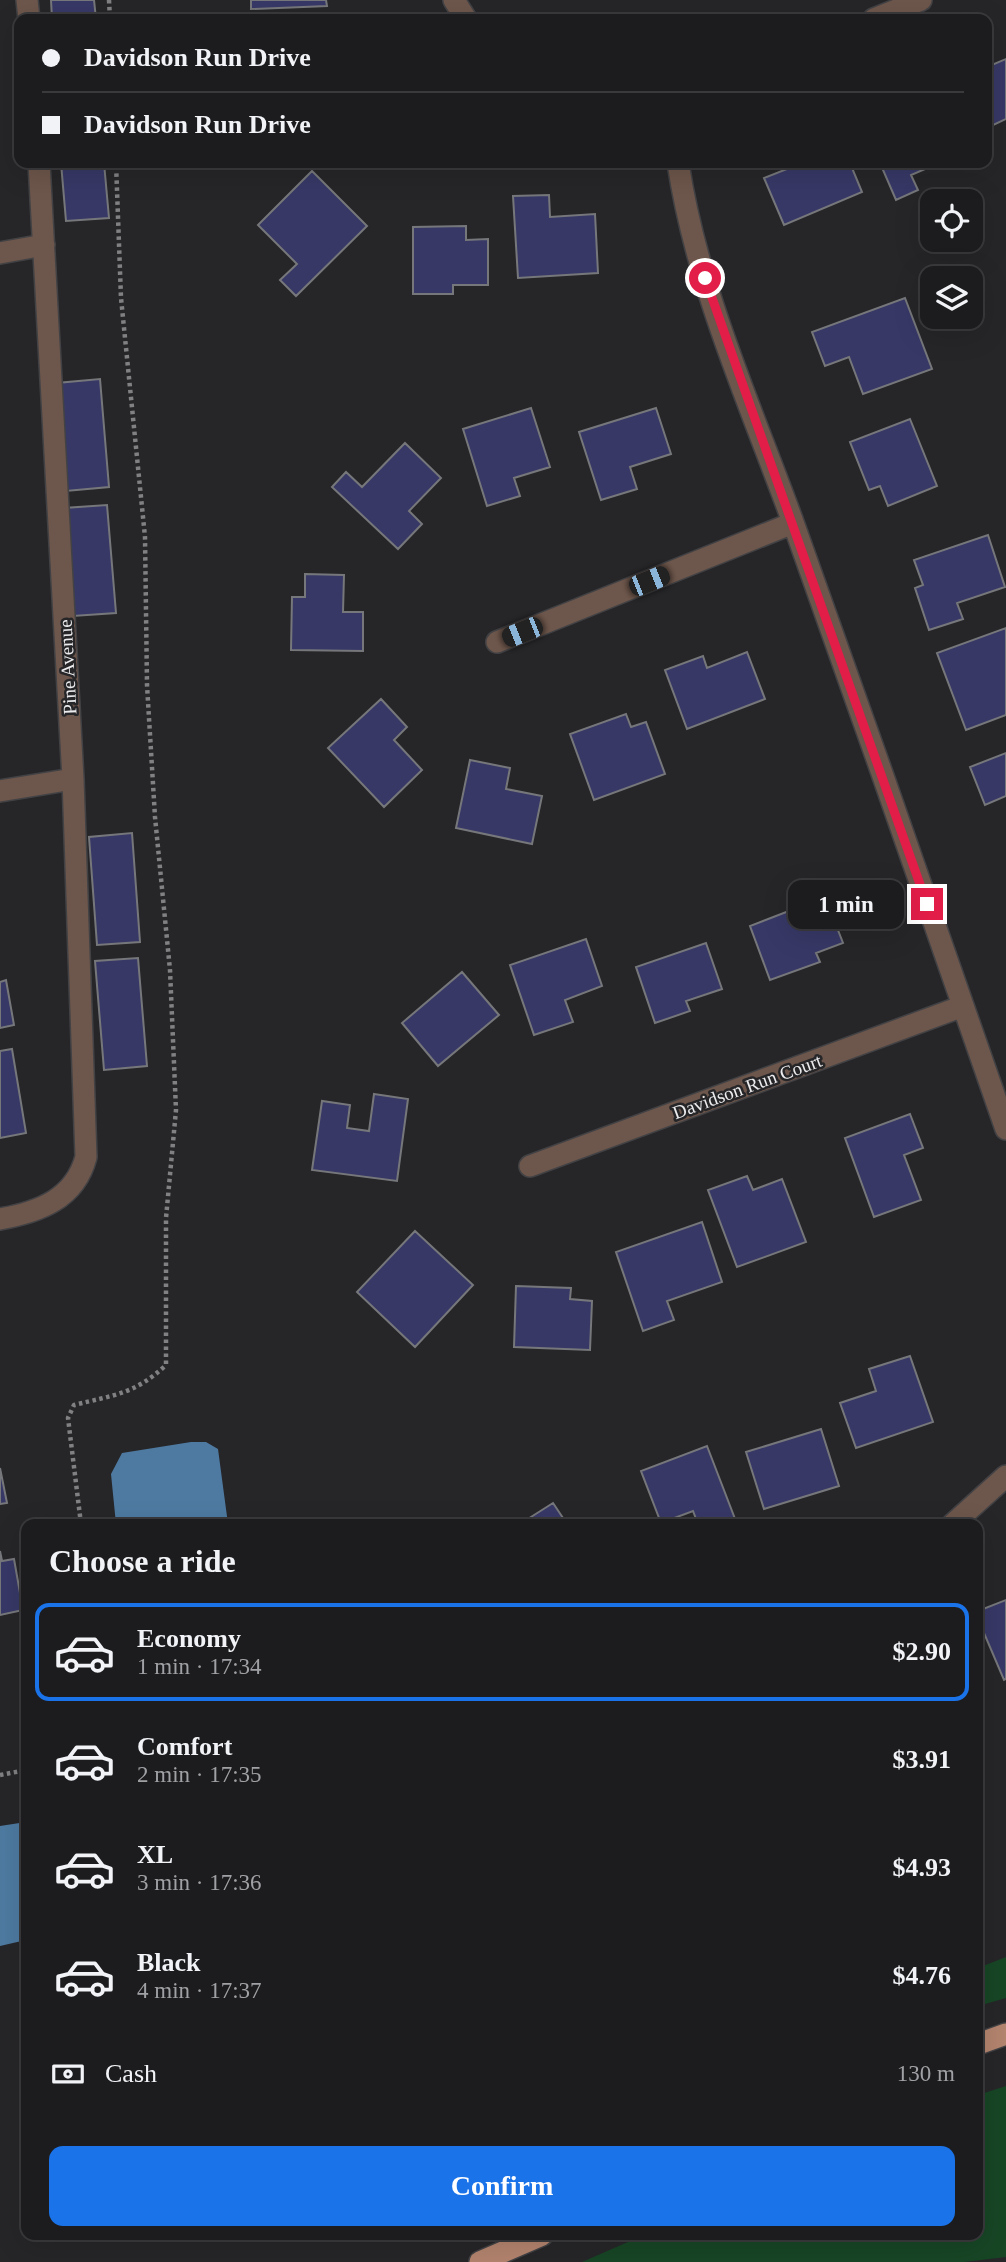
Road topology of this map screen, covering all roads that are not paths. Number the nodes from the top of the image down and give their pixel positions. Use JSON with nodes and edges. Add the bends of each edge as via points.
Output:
{"nodes":[{"id":1,"x":921,"y":0,"type":"edge"},
{"id":2,"x":886,"y":14,"type":"edge"},
{"id":3,"x":39,"y":168,"type":"edge"},
{"id":4,"x":679,"y":168,"type":"edge"},
{"id":5,"x":44,"y":246,"type":"junction"},
{"id":6,"x":0,"y":253,"type":"edge"},
{"id":7,"x":793,"y":523,"type":"junction"},
{"id":8,"x":497,"y":642,"type":"dead end"},
{"id":9,"x":73,"y":779,"type":"junction"},
{"id":10,"x":0,"y":791,"type":"edge"},
{"id":11,"x":963,"y":1006,"type":"junction"},
{"id":12,"x":1006,"y":1129,"type":"edge"},
{"id":13,"x":530,"y":1166,"type":"dead end"},
{"id":14,"x":0,"y":1219,"type":"edge"},
{"id":15,"x":1006,"y":1476,"type":"edge"},
{"id":16,"x":959,"y":1519,"type":"edge"},
{"id":17,"x":1006,"y":2034,"type":"edge"},
{"id":18,"x":983,"y":2042,"type":"edge"},
{"id":19,"x":534,"y":2240,"type":"edge"},
{"id":20,"x":506,"y":2257,"type":"edge"},
{"id":21,"x":480,"y":2262,"type":"edge"}],
"edges":[{"from":1,"to":2,"type":"street"},
{"from":3,"to":5,"type":"street","name":"Pine Avenue"},
{"from":4,"to":7,"type":"street","via":[[685,209],[711,302]]},
{"from":5,"to":6,"type":"street"},
{"from":5,"to":9,"type":"street","name":"Pine Avenue"},
{"from":7,"to":8,"type":"street"},
{"from":7,"to":11,"type":"street"},
{"from":9,"to":10,"type":"street"},
{"from":9,"to":14,"type":"street","name":"Pine Avenue","via":[[86,1157],[72,1187],[35,1213]]},
{"from":11,"to":12,"type":"street"},
{"from":11,"to":13,"type":"street","name":"Davidson Run Court"},
{"from":15,"to":16,"type":"street"},
{"from":17,"to":18,"type":"main road"},
{"from":19,"to":20,"type":"main road"},
{"from":20,"to":21,"type":"main road"}]}
